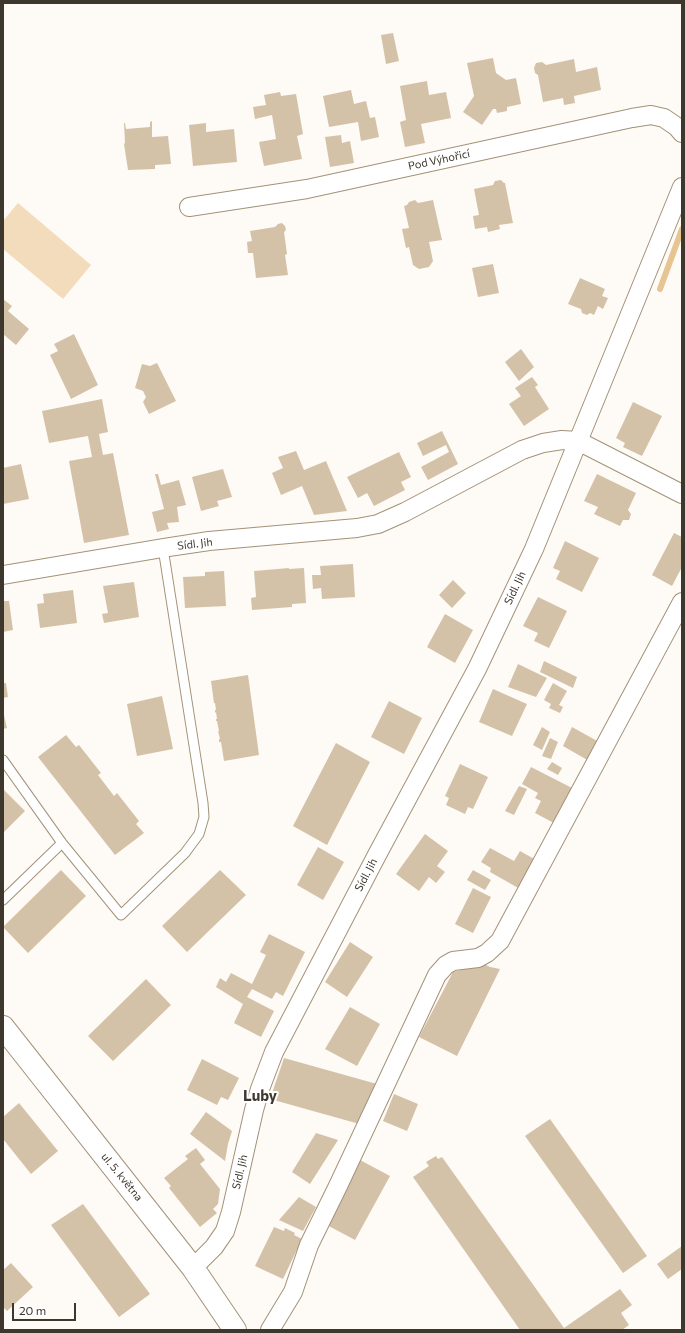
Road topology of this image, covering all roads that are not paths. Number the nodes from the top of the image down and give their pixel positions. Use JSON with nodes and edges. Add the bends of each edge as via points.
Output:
{"nodes":[{"id":1,"x":682,"y":133,"type":"edge"},
{"id":2,"x":682,"y":187,"type":"edge"},
{"id":3,"x":189,"y":207,"type":"dead end"},
{"id":4,"x":578,"y":441,"type":"junction"},
{"id":5,"x":682,"y":494,"type":"edge"},
{"id":6,"x":163,"y":548,"type":"junction"},
{"id":7,"x":3,"y":575,"type":"edge"},
{"id":8,"x":682,"y":602,"type":"edge"},
{"id":9,"x":3,"y":760,"type":"edge"},
{"id":10,"x":62,"y":843,"type":"junction"},
{"id":11,"x":3,"y":900,"type":"edge"},
{"id":12,"x":3,"y":1027,"type":"edge"},
{"id":13,"x":193,"y":1268,"type":"junction"},
{"id":14,"x":235,"y":1330,"type":"edge"},
{"id":15,"x":270,"y":1330,"type":"edge"}],
"edges":[{"from":1,"to":3,"type":"street","name":"Pod Výhořicí","via":[[664,118],[651,115],[306,189]]},
{"from":2,"to":4,"type":"street"},
{"from":4,"to":5,"type":"street"},
{"from":4,"to":6,"type":"street","name":"Sídl. Jih","via":[[556,441],[522,450],[406,512],[378,524]]},
{"from":4,"to":13,"type":"street","name":"Sídl. Jih","via":[[534,549],[477,669],[274,1052],[256,1103],[225,1231],[214,1247]]},
{"from":6,"to":7,"type":"street","name":"Sídl. Jih"},
{"from":6,"to":10,"type":"lane","via":[[203,803],[204,817],[199,834],[185,853],[121,915]]},
{"from":8,"to":15,"type":"street","via":[[500,941],[487,954],[478,958],[454,961],[437,975],[309,1245],[293,1292]]},
{"from":9,"to":10,"type":"lane"},
{"from":10,"to":11,"type":"lane"},
{"from":12,"to":13,"type":"street","name":"ul. 5. května"},
{"from":13,"to":14,"type":"street","name":"ul. 5. května"}]}
